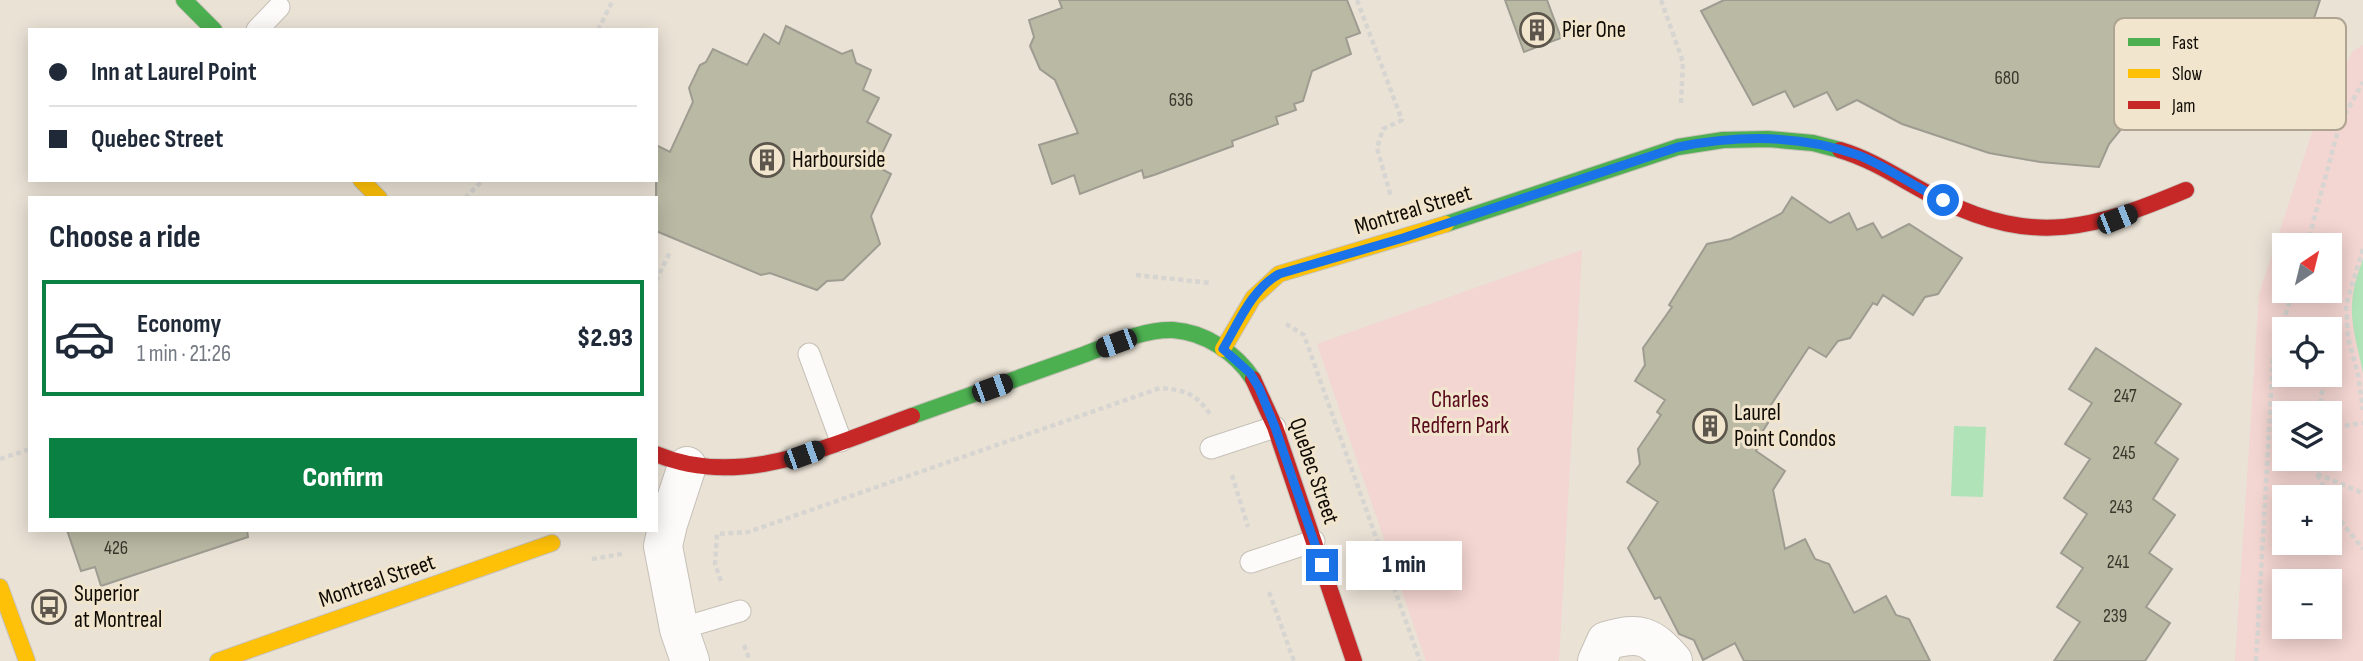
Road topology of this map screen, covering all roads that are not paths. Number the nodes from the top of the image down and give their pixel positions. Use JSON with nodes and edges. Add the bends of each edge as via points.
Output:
{"nodes":[{"id":1,"x":184,"y":0,"type":"edge"},
{"id":2,"x":279,"y":7,"type":"dead end"},
{"id":3,"x":212,"y":28,"type":"edge"},
{"id":4,"x":259,"y":28,"type":"edge"},
{"id":5,"x":2186,"y":190,"type":"dead end"},
{"id":6,"x":1223,"y":349,"type":"junction"},
{"id":7,"x":809,"y":354,"type":"dead end"},
{"id":8,"x":1275,"y":427,"type":"junction"},
{"id":9,"x":842,"y":441,"type":"junction"},
{"id":10,"x":1217,"y":446,"type":"road end"},
{"id":11,"x":672,"y":460,"type":"edge"},
{"id":12,"x":1314,"y":541,"type":"junction"},
{"id":13,"x":552,"y":543,"type":"road end"},
{"id":14,"x":1255,"y":561,"type":"road end"},
{"id":15,"x":0,"y":587,"type":"edge"},
{"id":16,"x":737,"y":612,"type":"road end"},
{"id":17,"x":685,"y":645,"type":"edge"},
{"id":18,"x":27,"y":661,"type":"edge"},
{"id":19,"x":218,"y":661,"type":"edge"},
{"id":20,"x":1354,"y":661,"type":"edge"},
{"id":21,"x":1597,"y":661,"type":"edge"},
{"id":22,"x":1673,"y":661,"type":"edge"}],
"edges":[{"from":1,"to":3,"type":"street"},
{"from":2,"to":4,"type":"lane"},
{"from":5,"to":6,"type":"street","name":"Montreal Street","via":[[2117,219],[2043,229],[1959,208],[1858,155],[1820,145],[1749,137],[1713,140],[1678,147],[1279,274],[1256,292]]},
{"from":6,"to":8,"type":"street","name":"Quebec Street","via":[[1259,388]]},
{"from":6,"to":9,"type":"street","via":[[1189,332],[1153,332]]},
{"from":7,"to":9,"type":"lane"},
{"from":8,"to":10,"type":"lane"},
{"from":8,"to":12,"type":"street","name":"Quebec Street"},
{"from":9,"to":11,"type":"street","via":[[748,467]]},
{"from":11,"to":17,"type":"street","via":[[663,546]]},
{"from":12,"to":14,"type":"lane"},
{"from":12,"to":20,"type":"street","name":"Quebec Street"},
{"from":13,"to":19,"type":"street","name":"Montreal Street"},
{"from":15,"to":18,"type":"street"},
{"from":16,"to":17,"type":"lane"},
{"from":21,"to":22,"type":"street","via":[[1606,641],[1627,635],[1654,640]]}]}
